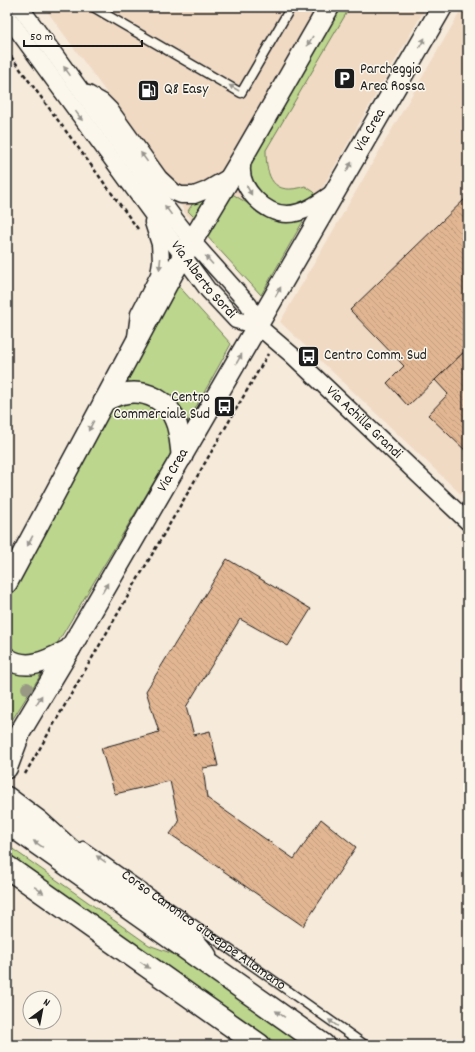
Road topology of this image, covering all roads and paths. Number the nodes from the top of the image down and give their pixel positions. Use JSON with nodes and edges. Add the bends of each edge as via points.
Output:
{"nodes":[{"id":1,"x":94,"y":7,"type":"edge"},
{"id":2,"x":291,"y":7,"type":"edge"},
{"id":3,"x":329,"y":7,"type":"edge"},
{"id":4,"x":442,"y":7,"type":"edge"},
{"id":5,"x":22,"y":9,"type":"edge"},
{"id":6,"x":9,"y":18,"type":"edge"},
{"id":7,"x":7,"y":51,"type":"edge"},
{"id":8,"x":80,"y":89,"type":"junction"},
{"id":9,"x":245,"y":153,"type":"junction"},
{"id":10,"x":231,"y":176,"type":"junction"},
{"id":11,"x":335,"y":191,"type":"junction"},
{"id":12,"x":150,"y":213,"type":"junction"},
{"id":13,"x":140,"y":233,"type":"dead end"},
{"id":14,"x":188,"y":248,"type":"junction"},
{"id":15,"x":258,"y":326,"type":"junction"},
{"id":16,"x":276,"y":341,"type":"junction"},
{"id":17,"x":136,"y":342,"type":"junction"},
{"id":18,"x":104,"y":401,"type":"junction"},
{"id":19,"x":182,"y":456,"type":"junction"},
{"id":20,"x":468,"y":522,"type":"edge"},
{"id":21,"x":7,"y":583,"type":"edge"},
{"id":22,"x":70,"y":649,"type":"junction"},
{"id":23,"x":7,"y":658,"type":"edge"},
{"id":24,"x":13,"y":740,"type":"edge"},
{"id":25,"x":7,"y":768,"type":"edge"},
{"id":26,"x":8,"y":798,"type":"edge"},
{"id":27,"x":39,"y":821,"type":"junction"},
{"id":28,"x":7,"y":822,"type":"edge"},
{"id":29,"x":7,"y":867,"type":"edge"},
{"id":30,"x":221,"y":973,"type":"junction"},
{"id":31,"x":259,"y":1045,"type":"edge"},
{"id":32,"x":323,"y":1045,"type":"edge"},
{"id":33,"x":365,"y":1045,"type":"edge"}],
"edges":[{"from":2,"to":1,"type":"lane","one_way":true,"via":[[242,93]]},
{"from":3,"to":9,"type":"street","name":"Via Crea","one_way":true},
{"from":11,"to":4,"type":"street","name":"Via Crea","one_way":true},
{"from":5,"to":6,"type":"street","name":"Via Alberto Sordi"},
{"from":8,"to":5,"type":"street","name":"Via Alberto Sordi","one_way":true},
{"from":6,"to":12,"type":"street","name":"Via Alberto Sordi","one_way":true},
{"from":7,"to":13,"type":"path"},
{"from":10,"to":8,"type":"street","name":"Via Alberto Sordi","one_way":true,"via":[[194,195],[174,192],[159,178],[110,110]]},
{"from":14,"to":8,"type":"street","name":"Via Alberto Sordi","one_way":true,"via":[[174,218]]},
{"from":9,"to":10,"type":"street","name":"Via Crea"},
{"from":9,"to":11,"type":"street","name":"Via Crea","one_way":true,"via":[[242,168],[244,181],[251,195],[261,205],[275,212],[287,214],[303,211]]},
{"from":10,"to":14,"type":"street","name":"Via Crea"},
{"from":15,"to":11,"type":"street","name":"Via Crea","one_way":true},
{"from":12,"to":14,"type":"street","name":"Via Alberto Sordi"},
{"from":12,"to":17,"type":"street","name":"Via Crea","one_way":true,"via":[[160,244],[161,260],[159,275],[139,314]]},
{"from":14,"to":15,"type":"street","name":"Via Alberto Sordi","via":[[249,305]]},
{"from":14,"to":17,"type":"street","name":"Via Crea"},
{"from":15,"to":16,"type":"street","name":"Via Achille Grandi"},
{"from":19,"to":15,"type":"street","name":"Via Crea","one_way":true},
{"from":16,"to":20,"type":"street","name":"Via Achille Grandi"},
{"from":16,"to":26,"type":"path","via":[[28,770]]},
{"from":17,"to":18,"type":"street","name":"Via Crea"},
{"from":18,"to":19,"type":"street","via":[[116,395],[136,392],[146,394],[162,403],[175,419]]},
{"from":18,"to":21,"type":"street","name":"Via Crea","one_way":true},
{"from":22,"to":19,"type":"street","name":"Via Crea","one_way":true},
{"from":22,"to":23,"type":"street","via":[[36,664],[26,665]]},
{"from":24,"to":22,"type":"street","name":"Via Crea","one_way":true},
{"from":24,"to":25,"type":"street","name":"Via Crea"},
{"from":26,"to":27,"type":"street"},
{"from":27,"to":30,"type":"street","via":[[70,849],[194,941]]},
{"from":33,"to":27,"type":"lane","name":"Corso Canonico Giuseppe Allamano","one_way":true,"via":[[82,846]]},
{"from":30,"to":28,"type":"main road","name":"Corso Canonico Giuseppe Allamano","one_way":true},
{"from":29,"to":31,"type":"main road","one_way":true},
{"from":32,"to":30,"type":"main road","name":"Corso Canonico Giuseppe Allamano","one_way":true}]}
